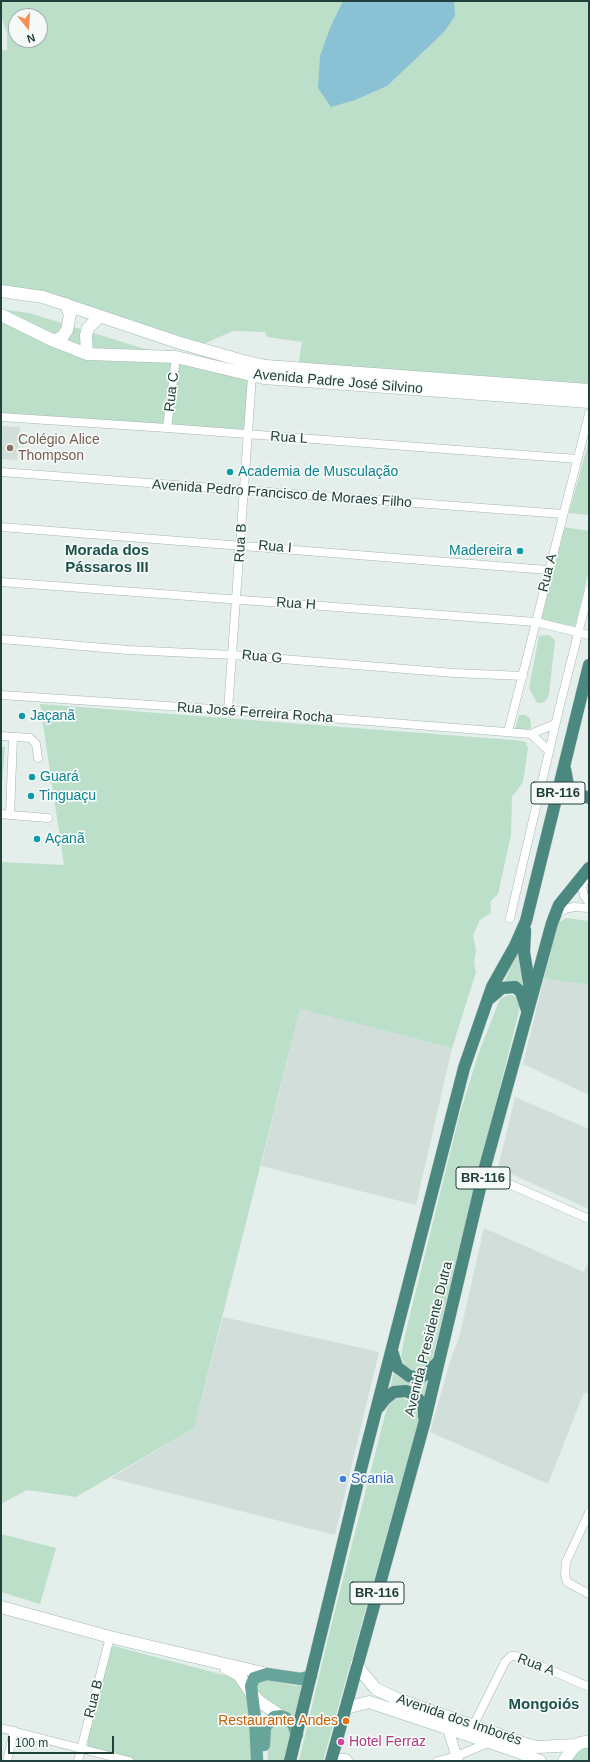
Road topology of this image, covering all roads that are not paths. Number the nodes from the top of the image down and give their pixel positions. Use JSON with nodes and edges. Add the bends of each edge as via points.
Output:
{"nodes":[{"id":1,"x":1,"y":291,"type":"edge"},
{"id":2,"x":66,"y":304,"type":"junction"},
{"id":3,"x":1,"y":315,"type":"edge"},
{"id":4,"x":100,"y":316,"type":"junction"},
{"id":5,"x":54,"y":341,"type":"junction"},
{"id":6,"x":87,"y":354,"type":"junction"},
{"id":7,"x":176,"y":357,"type":"junction"},
{"id":8,"x":252,"y":376,"type":"junction"},
{"id":9,"x":589,"y":390,"type":"edge"},
{"id":10,"x":589,"y":402,"type":"edge"},
{"id":11,"x":589,"y":414,"type":"edge"},
{"id":12,"x":1,"y":417,"type":"edge"},
{"id":13,"x":167,"y":428,"type":"junction"},
{"id":14,"x":248,"y":435,"type":"junction"},
{"id":15,"x":577,"y":460,"type":"junction"},
{"id":16,"x":1,"y":472,"type":"edge"},
{"id":17,"x":244,"y":491,"type":"junction"},
{"id":18,"x":563,"y":514,"type":"junction"},
{"id":19,"x":1,"y":527,"type":"edge"},
{"id":20,"x":241,"y":544,"type":"junction"},
{"id":21,"x":548,"y":570,"type":"junction"},
{"id":22,"x":1,"y":582,"type":"edge"},
{"id":23,"x":589,"y":590,"type":"edge"},
{"id":24,"x":237,"y":600,"type":"junction"},
{"id":25,"x":536,"y":622,"type":"junction"},
{"id":26,"x":578,"y":633,"type":"junction"},
{"id":27,"x":589,"y":635,"type":"edge"},
{"id":28,"x":1,"y":639,"type":"edge"},
{"id":29,"x":233,"y":655,"type":"junction"},
{"id":30,"x":589,"y":665,"type":"edge"},
{"id":31,"x":523,"y":676,"type":"junction"},
{"id":32,"x":1,"y":695,"type":"edge"},
{"id":33,"x":228,"y":710,"type":"junction"},
{"id":34,"x":555,"y":724,"type":"junction"},
{"id":35,"x":508,"y":732,"type":"junction"},
{"id":36,"x":531,"y":734,"type":"junction"},
{"id":37,"x":1,"y":736,"type":"edge"},
{"id":38,"x":13,"y":737,"type":"junction"},
{"id":39,"x":549,"y":751,"type":"junction"},
{"id":40,"x":38,"y":758,"type":"dead end"},
{"id":41,"x":564,"y":766,"type":"junction"},
{"id":42,"x":589,"y":798,"type":"edge"},
{"id":43,"x":1,"y":814,"type":"edge"},
{"id":44,"x":10,"y":814,"type":"junction"},
{"id":45,"x":48,"y":818,"type":"dead end"},
{"id":46,"x":589,"y":870,"type":"edge"},
{"id":47,"x":589,"y":902,"type":"edge"},
{"id":48,"x":589,"y":908,"type":"edge"},
{"id":49,"x":555,"y":915,"type":"junction"},
{"id":50,"x":510,"y":918,"type":"dead end"},
{"id":51,"x":526,"y":921,"type":"junction"},
{"id":52,"x":531,"y":998,"type":"junction"},
{"id":53,"x":487,"y":1002,"type":"junction"},
{"id":54,"x":527,"y":1013,"type":"junction"},
{"id":55,"x":484,"y":1173,"type":"junction"},
{"id":56,"x":589,"y":1219,"type":"edge"},
{"id":57,"x":392,"y":1350,"type":"junction"},
{"id":58,"x":440,"y":1360,"type":"junction"},
{"id":59,"x":376,"y":1415,"type":"junction"},
{"id":60,"x":424,"y":1424,"type":"junction"},
{"id":61,"x":589,"y":1513,"type":"edge"},
{"id":62,"x":589,"y":1594,"type":"edge"},
{"id":63,"x":1,"y":1607,"type":"edge"},
{"id":64,"x":110,"y":1637,"type":"junction"},
{"id":65,"x":215,"y":1662,"type":"junction"},
{"id":66,"x":357,"y":1663,"type":"junction"},
{"id":67,"x":267,"y":1674,"type":"junction"},
{"id":68,"x":311,"y":1676,"type":"junction"},
{"id":69,"x":589,"y":1687,"type":"edge"},
{"id":70,"x":376,"y":1689,"type":"junction"},
{"id":71,"x":252,"y":1694,"type":"junction"},
{"id":72,"x":369,"y":1702,"type":"junction"},
{"id":73,"x":346,"y":1708,"type":"junction"},
{"id":74,"x":281,"y":1716,"type":"junction"},
{"id":75,"x":474,"y":1726,"type":"junction"},
{"id":76,"x":1,"y":1728,"type":"edge"},
{"id":77,"x":448,"y":1729,"type":"junction"},
{"id":78,"x":14,"y":1731,"type":"junction"},
{"id":79,"x":297,"y":1735,"type":"junction"},
{"id":80,"x":584,"y":1741,"type":"edge"},
{"id":81,"x":490,"y":1742,"type":"junction"},
{"id":82,"x":82,"y":1748,"type":"junction"},
{"id":83,"x":332,"y":1759,"type":"edge"},
{"id":84,"x":457,"y":1759,"type":"edge"},
{"id":85,"x":7,"y":1761,"type":"edge"},
{"id":86,"x":78,"y":1761,"type":"edge"},
{"id":87,"x":129,"y":1761,"type":"edge"},
{"id":88,"x":257,"y":1761,"type":"edge"},
{"id":89,"x":264,"y":1761,"type":"edge"},
{"id":90,"x":290,"y":1761,"type":"edge"},
{"id":91,"x":348,"y":1761,"type":"edge"},
{"id":92,"x":438,"y":1761,"type":"edge"},
{"id":93,"x":540,"y":1761,"type":"edge"},
{"id":94,"x":564,"y":1761,"type":"edge"}],
"edges":[{"from":1,"to":2,"type":"main road","name":"Avenida Padre José Silvino","via":[[44,297]]},
{"from":2,"to":4,"type":"main road","name":"Avenida Padre José Silvino"},
{"from":2,"to":5,"type":"main road","via":[[70,314],[67,330]]},
{"from":3,"to":5,"type":"main road","name":"Avenida Padre José Silvino"},
{"from":4,"to":6,"type":"main road","via":[[88,328]]},
{"from":4,"to":9,"type":"main road","name":"Avenida Padre José Silvino","via":[[177,342],[266,366]]},
{"from":5,"to":6,"type":"main road","name":"Avenida Padre José Silvino"},
{"from":6,"to":7,"type":"main road","name":"Avenida Padre José Silvino"},
{"from":7,"to":8,"type":"main road","name":"Avenida Padre José Silvino"},
{"from":7,"to":13,"type":"street","name":"Rua C"},
{"from":8,"to":10,"type":"main road","name":"Avenida Padre José Silvino"},
{"from":8,"to":14,"type":"street","name":"Rua B"},
{"from":11,"to":15,"type":"street","name":"Rua A"},
{"from":12,"to":13,"type":"street","name":"Rua L"},
{"from":13,"to":14,"type":"street","name":"Rua L"},
{"from":14,"to":15,"type":"street","name":"Rua L"},
{"from":14,"to":17,"type":"street","name":"Rua B"},
{"from":15,"to":18,"type":"street","name":"Rua A"},
{"from":16,"to":17,"type":"street","name":"Avenida Pedro Francisco de Moraes Filho"},
{"from":17,"to":18,"type":"street","name":"Avenida Pedro Francisco de Moraes Filho"},
{"from":17,"to":20,"type":"street","name":"Rua B"},
{"from":18,"to":21,"type":"street","name":"Rua A"},
{"from":19,"to":20,"type":"street","name":"Rua I"},
{"from":20,"to":21,"type":"street","name":"Rua I"},
{"from":20,"to":24,"type":"street","name":"Rua B"},
{"from":21,"to":25,"type":"street","name":"Rua A"},
{"from":22,"to":24,"type":"street","name":"Rua H"},
{"from":23,"to":26,"type":"street"},
{"from":24,"to":25,"type":"street","name":"Rua H"},
{"from":24,"to":29,"type":"street","name":"Rua B"},
{"from":25,"to":26,"type":"street","name":"Rua H"},
{"from":25,"to":31,"type":"street","name":"Rua A"},
{"from":26,"to":27,"type":"street","name":"Rua H"},
{"from":26,"to":34,"type":"street"},
{"from":28,"to":29,"type":"street","name":"Rua G","via":[[128,650]]},
{"from":29,"to":31,"type":"street","name":"Rua G","via":[[454,674]]},
{"from":29,"to":33,"type":"street","name":"Rua B"},
{"from":30,"to":41,"type":"highway","name":"Avenida Presidente Dutra","number":"BR-116"},
{"from":31,"to":35,"type":"street","name":"Rua A"},
{"from":32,"to":33,"type":"street","name":"Rua José Ferreira Rocha"},
{"from":33,"to":35,"type":"street","name":"Rua José Ferreira Rocha"},
{"from":34,"to":36,"type":"street"},
{"from":34,"to":39,"type":"street"},
{"from":35,"to":36,"type":"street","name":"Rua José Ferreira Rocha"},
{"from":36,"to":39,"type":"street"},
{"from":37,"to":38,"type":"street"},
{"from":38,"to":40,"type":"street","via":[[34,740]]},
{"from":38,"to":44,"type":"street"},
{"from":39,"to":50,"type":"street"},
{"from":41,"to":42,"type":"highway","via":[[568,785],[576,793]]},
{"from":41,"to":51,"type":"highway","name":"Avenida Presidente Dutra","number":"BR-116"},
{"from":43,"to":44,"type":"street"},
{"from":44,"to":45,"type":"street"},
{"from":46,"to":47,"type":"street","via":[[582,886],[584,896]]},
{"from":46,"to":49,"type":"highway","via":[[560,905]]},
{"from":48,"to":49,"type":"street","via":[[569,908]]},
{"from":49,"to":52,"type":"highway"},
{"from":51,"to":52,"type":"highway","name":"Avenida Presidente Dutra","number":"BR-116","via":[[524,952]]},
{"from":51,"to":53,"type":"highway","name":"Avenida Presidente Dutra","number":"BR-116","via":[[492,987]]},
{"from":52,"to":54,"type":"highway","name":"Avenida Presidente Dutra","number":"BR-116"},
{"from":53,"to":54,"type":"highway","via":[[499,989],[506,986],[515,987],[523,996]]},
{"from":53,"to":57,"type":"highway","name":"Avenida Presidente Dutra","number":"BR-116","via":[[464,1068]]},
{"from":54,"to":55,"type":"highway","name":"Avenida Presidente Dutra","number":"BR-116"},
{"from":55,"to":56,"type":"street"},
{"from":55,"to":58,"type":"highway","name":"Avenida Presidente Dutra","number":"BR-116"},
{"from":57,"to":58,"type":"highway","via":[[397,1368],[409,1376],[419,1378],[433,1369]]},
{"from":57,"to":59,"type":"highway","name":"Avenida Presidente Dutra","number":"BR-116"},
{"from":58,"to":60,"type":"highway","name":"Avenida Presidente Dutra","number":"BR-116"},
{"from":59,"to":60,"type":"highway","via":[[385,1399],[394,1392],[406,1391],[420,1401],[424,1410]]},
{"from":59,"to":68,"type":"highway","name":"Avenida Presidente Dutra","number":"BR-116"},
{"from":60,"to":66,"type":"highway","name":"Avenida Presidente Dutra","number":"BR-116","via":[[388,1560]]},
{"from":61,"to":62,"type":"street","via":[[566,1562],[565,1575],[567,1582]]},
{"from":63,"to":64,"type":"main road"},
{"from":64,"to":65,"type":"main road"},
{"from":64,"to":82,"type":"street","name":"Rua B"},
{"from":65,"to":67,"type":"main road"},
{"from":65,"to":71,"type":"main road","via":[[239,1675]]},
{"from":66,"to":70,"type":"main road","name":"Avenida dos Imborés","via":[[361,1672]]},
{"from":66,"to":73,"type":"highway","name":"Avenida Presidente Dutra","number":"BR-116"},
{"from":67,"to":68,"type":"main road","via":[[302,1679]]},
{"from":67,"to":71,"type":"main road","via":[[254,1678]]},
{"from":68,"to":79,"type":"highway","number":"BR-116"},
{"from":69,"to":75,"type":"street","name":"Rua A","via":[[525,1659],[511,1656],[505,1662]]},
{"from":70,"to":72,"type":"main road","via":[[367,1694]]},
{"from":70,"to":75,"type":"main road","name":"Avenida dos Imborés"},
{"from":71,"to":74,"type":"main road","via":[[268,1709]]},
{"from":71,"to":88,"type":"main road","via":[[256,1718]]},
{"from":72,"to":73,"type":"main road"},
{"from":72,"to":77,"type":"main road","name":"Avenida dos Imborés"},
{"from":73,"to":83,"type":"highway","name":"Avenida Presidente Dutra","number":"BR-116"},
{"from":74,"to":79,"type":"main road","via":[[293,1724]]},
{"from":74,"to":89,"type":"main road","via":[[274,1717],[265,1727]]},
{"from":75,"to":80,"type":"main road","name":"Avenida dos Imborés","via":[[538,1747]]},
{"from":76,"to":78,"type":"street"},
{"from":77,"to":81,"type":"main road","name":"Avenida dos Imborés"},
{"from":77,"to":84,"type":"street"},
{"from":78,"to":82,"type":"street"},
{"from":78,"to":85,"type":"street"},
{"from":79,"to":90,"type":"highway","number":"BR-116"},
{"from":80,"to":94,"type":"main road","via":[[570,1751]]},
{"from":81,"to":84,"type":"street"},
{"from":81,"to":93,"type":"main road","name":"Avenida dos Imborés"},
{"from":82,"to":86,"type":"street","name":"Rua B"},
{"from":82,"to":87,"type":"street"},
{"from":83,"to":91,"type":"street","via":[[346,1758]]},
{"from":84,"to":92,"type":"street"}]}
